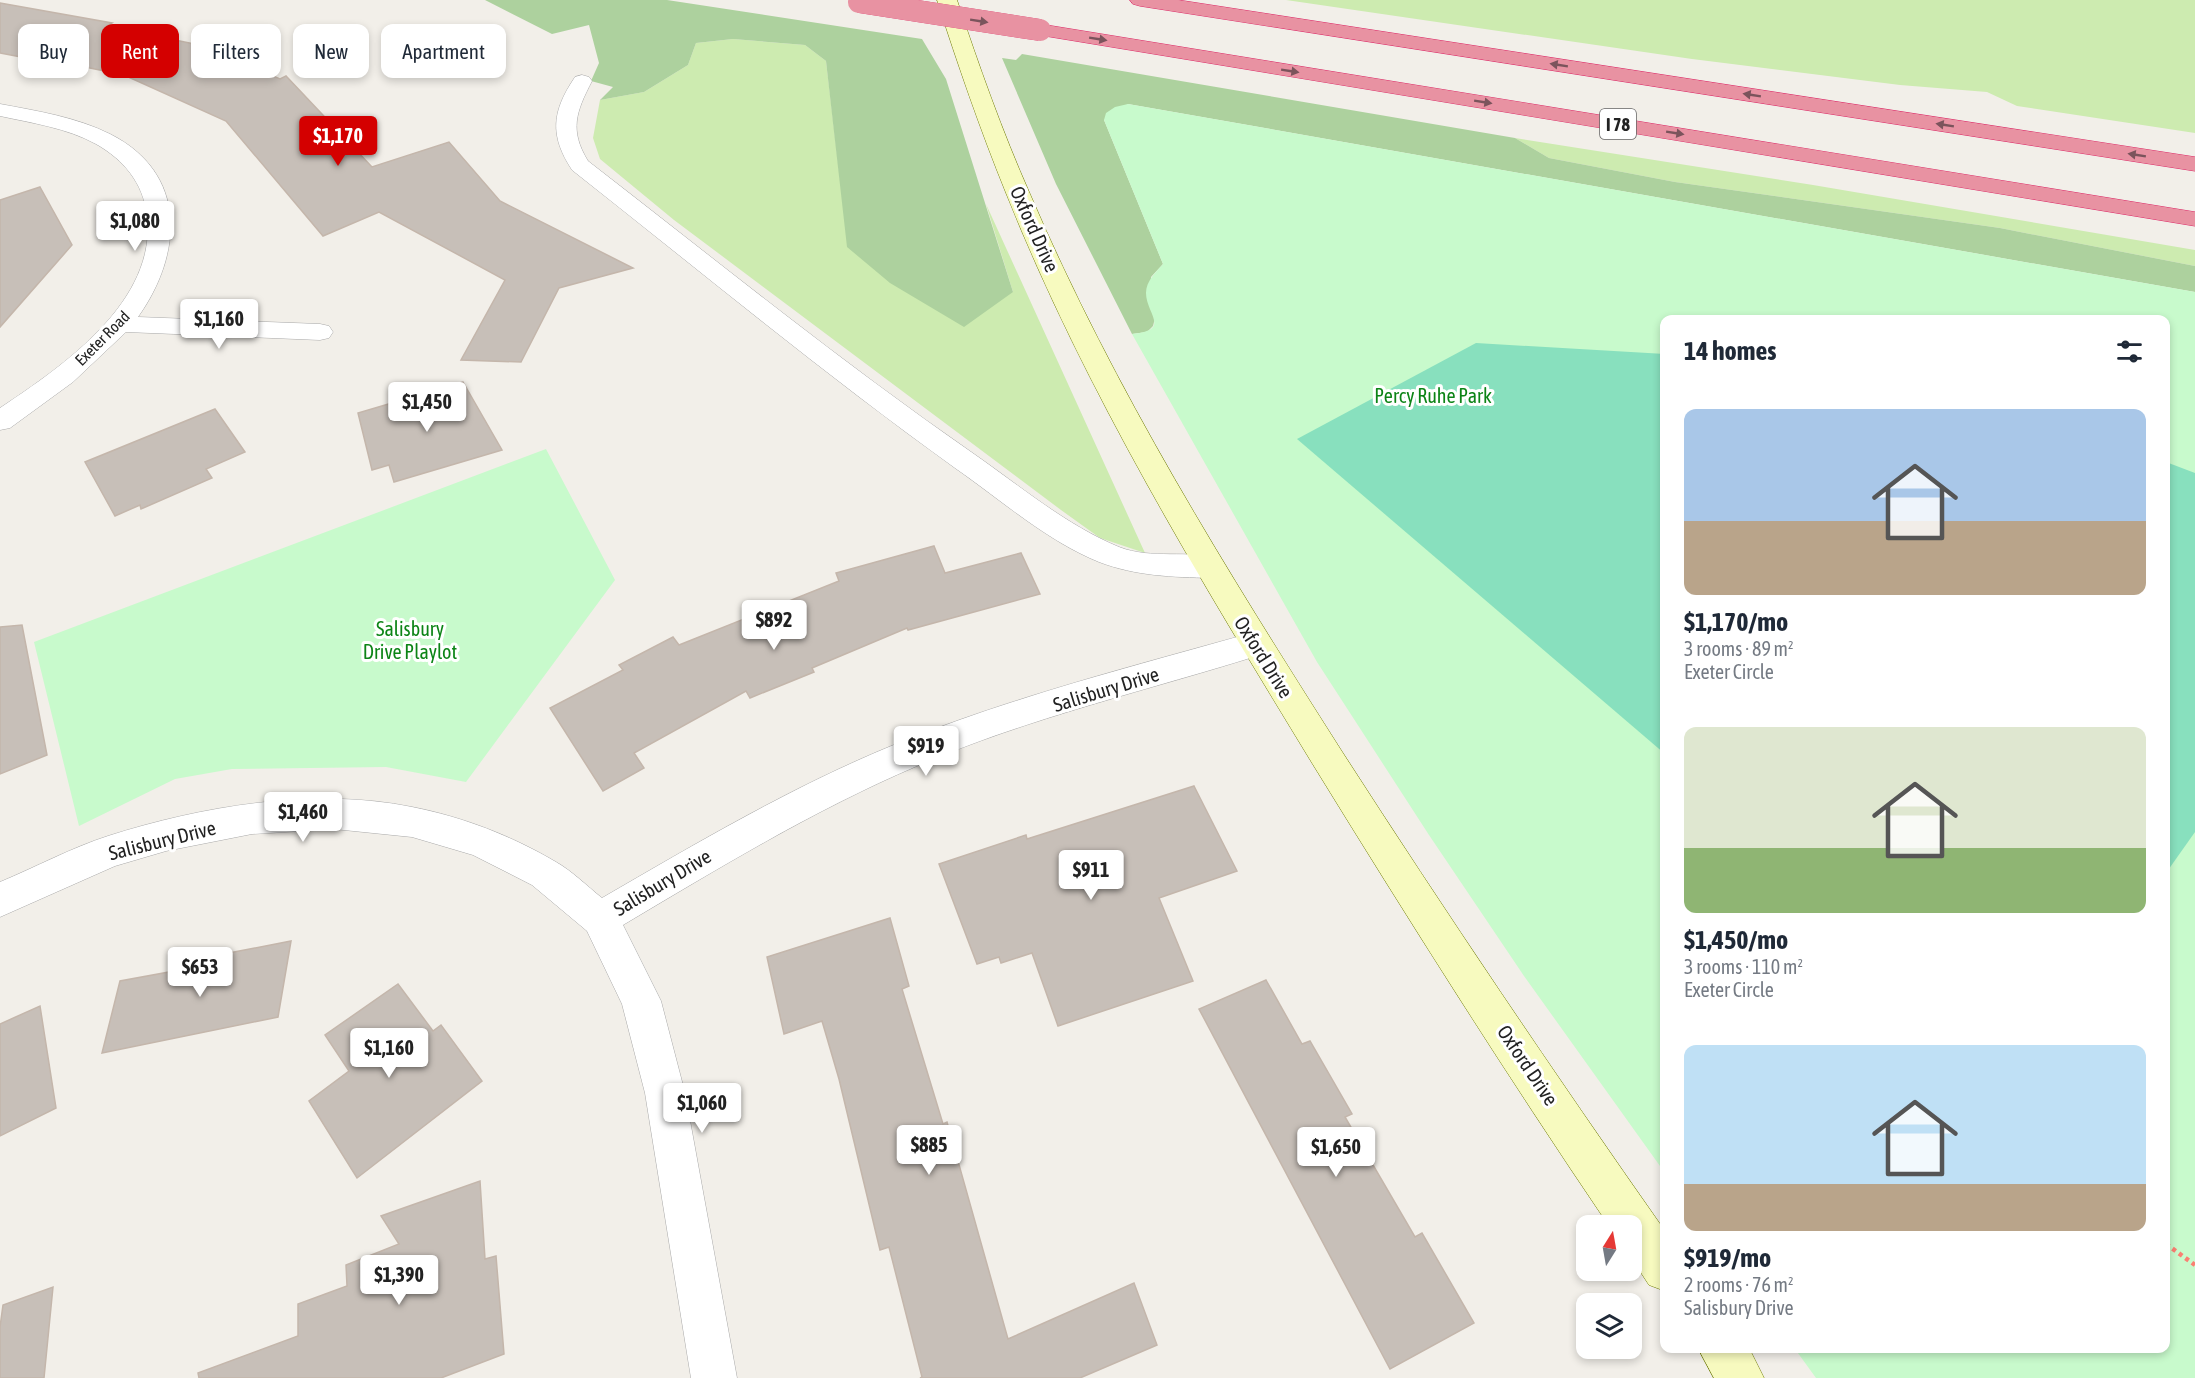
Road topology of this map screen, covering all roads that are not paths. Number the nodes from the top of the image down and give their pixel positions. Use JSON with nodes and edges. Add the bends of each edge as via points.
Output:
{"nodes":[{"id":1,"x":947,"y":0,"type":"edge"},
{"id":2,"x":1140,"y":0,"type":"edge"},
{"id":3,"x":851,"y":1,"type":"edge"},
{"id":4,"x":582,"y":81,"type":"dead end"},
{"id":5,"x":0,"y":110,"type":"edge"},
{"id":6,"x":2195,"y":164,"type":"edge"},
{"id":7,"x":2195,"y":219,"type":"edge"},
{"id":8,"x":120,"y":324,"type":"junction"},
{"id":9,"x":320,"y":332,"type":"dead end"},
{"id":10,"x":0,"y":421,"type":"edge"},
{"id":11,"x":1211,"y":567,"type":"junction"},
{"id":12,"x":1256,"y":644,"type":"junction"},
{"id":13,"x":0,"y":900,"type":"edge"},
{"id":14,"x":600,"y":919,"type":"junction"},
{"id":15,"x":1660,"y":1262,"type":"edge"},
{"id":16,"x":1724,"y":1353,"type":"edge"},
{"id":17,"x":714,"y":1378,"type":"edge"},
{"id":18,"x":1742,"y":1378,"type":"edge"}],
"edges":[{"from":1,"to":11,"type":"main road","name":"Oxford Drive","via":[[970,77],[1032,225],[1093,353],[1176,510]]},
{"from":6,"to":2,"type":"highway","one_way":true},
{"from":3,"to":7,"type":"highway","number":"I 78","one_way":true,"bridge":true},
{"from":4,"to":11,"type":"lane","via":[[563,125],[568,147],[580,165],[925,434],[1093,547],[1124,560],[1150,565]]},
{"from":5,"to":8,"type":"street","name":"Exeter Road","via":[[67,125],[106,140],[135,162],[151,182],[159,206],[161,232],[153,267]]},
{"from":8,"to":9,"type":"street"},
{"from":8,"to":10,"type":"street","name":"Exeter Road","via":[[80,362]]},
{"from":11,"to":12,"type":"main road","name":"Oxford Drive"},
{"from":12,"to":14,"type":"street","name":"Salisbury Drive","via":[[977,728],[860,775],[741,835]]},
{"from":12,"to":15,"type":"main road","name":"Oxford Drive","via":[[1414,896]]},
{"from":13,"to":14,"type":"street","name":"Salisbury Drive","via":[[108,852],[166,835],[252,819],[334,814],[412,822],[482,842],[545,874]]},
{"from":14,"to":17,"type":"street","via":[[647,1020],[664,1093]]},
{"from":16,"to":18,"type":"main road"}]}
